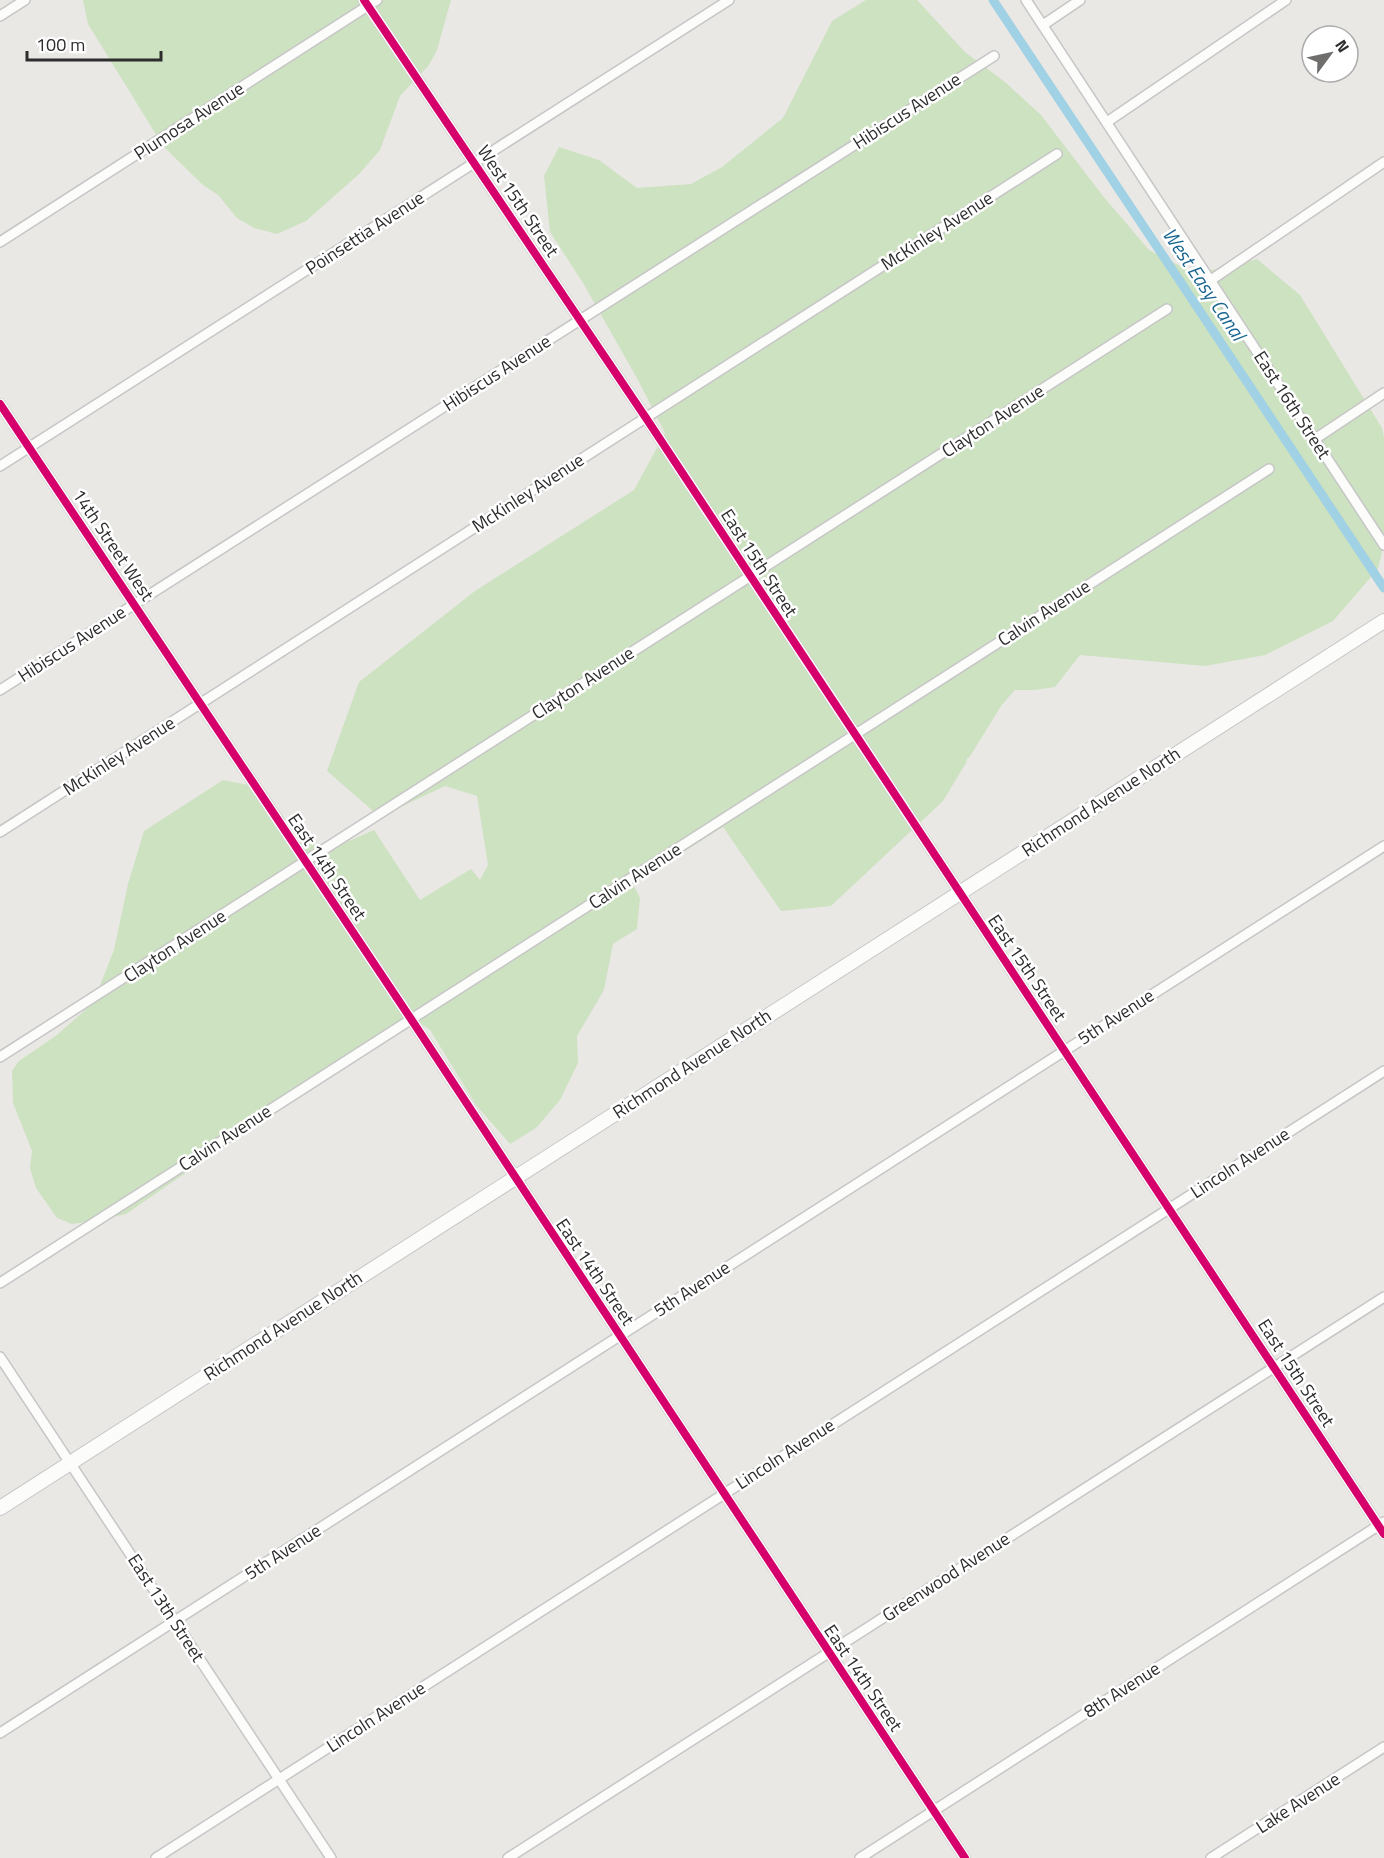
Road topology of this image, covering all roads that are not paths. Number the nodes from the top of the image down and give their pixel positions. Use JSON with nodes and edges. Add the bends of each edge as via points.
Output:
{"nodes":[{"id":1,"x":25,"y":0,"type":"edge"},
{"id":2,"x":377,"y":0,"type":"edge"},
{"id":3,"x":729,"y":0,"type":"edge"},
{"id":4,"x":1026,"y":0,"type":"edge"},
{"id":5,"x":1080,"y":0,"type":"edge"},
{"id":6,"x":1286,"y":0,"type":"edge"},
{"id":7,"x":366,"y":3,"type":"edge"},
{"id":8,"x":0,"y":16,"type":"edge"},
{"id":9,"x":1043,"y":25,"type":"junction"},
{"id":10,"x":994,"y":56,"type":"dead end"},
{"id":11,"x":1107,"y":122,"type":"junction"},
{"id":12,"x":1057,"y":154,"type":"dead end"},
{"id":13,"x":1384,"y":162,"type":"edge"},
{"id":14,"x":474,"y":163,"type":"junction"},
{"id":15,"x":0,"y":242,"type":"edge"},
{"id":16,"x":1211,"y":280,"type":"junction"},
{"id":17,"x":1167,"y":309,"type":"dead end"},
{"id":18,"x":580,"y":320,"type":"junction"},
{"id":19,"x":1384,"y":393,"type":"edge"},
{"id":20,"x":0,"y":404,"type":"edge"},
{"id":21,"x":646,"y":418,"type":"junction"},
{"id":22,"x":1316,"y":439,"type":"junction"},
{"id":23,"x":29,"y":447,"type":"junction"},
{"id":24,"x":0,"y":466,"type":"edge"},
{"id":25,"x":1269,"y":469,"type":"dead end"},
{"id":26,"x":1384,"y":545,"type":"edge"},
{"id":27,"x":750,"y":576,"type":"junction"},
{"id":28,"x":135,"y":604,"type":"junction"},
{"id":29,"x":1384,"y":621,"type":"edge"},
{"id":30,"x":0,"y":690,"type":"edge"},
{"id":31,"x":201,"y":704,"type":"junction"},
{"id":32,"x":855,"y":735,"type":"junction"},
{"id":33,"x":0,"y":832,"type":"edge"},
{"id":34,"x":1384,"y":846,"type":"edge"},
{"id":35,"x":306,"y":862,"type":"junction"},
{"id":36,"x":959,"y":893,"type":"junction"},
{"id":37,"x":411,"y":1019,"type":"junction"},
{"id":38,"x":1064,"y":1051,"type":"junction"},
{"id":39,"x":0,"y":1057,"type":"edge"},
{"id":40,"x":1384,"y":1071,"type":"edge"},
{"id":41,"x":514,"y":1178,"type":"junction"},
{"id":42,"x":1168,"y":1209,"type":"junction"},
{"id":43,"x":0,"y":1282,"type":"edge"},
{"id":44,"x":1384,"y":1297,"type":"edge"},
{"id":45,"x":620,"y":1336,"type":"junction"},
{"id":46,"x":0,"y":1357,"type":"edge"},
{"id":47,"x":1274,"y":1367,"type":"junction"},
{"id":48,"x":70,"y":1463,"type":"junction"},
{"id":49,"x":723,"y":1493,"type":"junction"},
{"id":50,"x":0,"y":1508,"type":"edge"},
{"id":51,"x":1381,"y":1523,"type":"edge"},
{"id":52,"x":1384,"y":1534,"type":"edge"},
{"id":53,"x":174,"y":1621,"type":"junction"},
{"id":54,"x":828,"y":1652,"type":"junction"},
{"id":55,"x":0,"y":1733,"type":"edge"},
{"id":56,"x":1384,"y":1747,"type":"edge"},
{"id":57,"x":279,"y":1779,"type":"junction"},
{"id":58,"x":934,"y":1811,"type":"junction"},
{"id":59,"x":156,"y":1858,"type":"edge"},
{"id":60,"x":331,"y":1858,"type":"edge"},
{"id":61,"x":508,"y":1858,"type":"edge"},
{"id":62,"x":860,"y":1858,"type":"edge"},
{"id":63,"x":965,"y":1858,"type":"edge"},
{"id":64,"x":1211,"y":1858,"type":"edge"}],
"edges":[{"from":1,"to":8,"type":"street"},
{"from":2,"to":7,"type":"street","name":"Plumosa Avenue"},
{"from":3,"to":14,"type":"street","name":"Poinsettia Avenue"},
{"from":4,"to":9,"type":"street","name":"East 16th Street"},
{"from":5,"to":9,"type":"street"},
{"from":6,"to":11,"type":"street"},
{"from":7,"to":14,"type":"street","name":"West 15th Street"},
{"from":7,"to":15,"type":"street","name":"Plumosa Avenue"},
{"from":9,"to":11,"type":"street","name":"East 16th Street"},
{"from":10,"to":18,"type":"street","name":"Hibiscus Avenue"},
{"from":11,"to":16,"type":"street","name":"East 16th Street"},
{"from":12,"to":21,"type":"street","name":"McKinley Avenue"},
{"from":13,"to":16,"type":"street"},
{"from":14,"to":18,"type":"street","name":"West 15th Street"},
{"from":14,"to":23,"type":"street","name":"Poinsettia Avenue"},
{"from":16,"to":22,"type":"street","name":"East 16th Street"},
{"from":17,"to":27,"type":"street","name":"Clayton Avenue"},
{"from":18,"to":21,"type":"street","name":"West 15th Street"},
{"from":18,"to":28,"type":"street","name":"Hibiscus Avenue"},
{"from":19,"to":22,"type":"street"},
{"from":20,"to":23,"type":"street","name":"14th Street West"},
{"from":21,"to":27,"type":"street","name":"East 15th Street"},
{"from":21,"to":31,"type":"street","name":"McKinley Avenue"},
{"from":22,"to":26,"type":"street","name":"East 16th Street"},
{"from":23,"to":24,"type":"street","name":"Poinsettia Avenue"},
{"from":23,"to":28,"type":"street","name":"14th Street West"},
{"from":25,"to":32,"type":"street","name":"Calvin Avenue"},
{"from":27,"to":32,"type":"street","name":"East 15th Street"},
{"from":27,"to":35,"type":"street","name":"Clayton Avenue"},
{"from":28,"to":30,"type":"street","name":"Hibiscus Avenue"},
{"from":28,"to":31,"type":"street","name":"14th Street West"},
{"from":29,"to":36,"type":"street","name":"Richmond Avenue North"},
{"from":31,"to":33,"type":"street","name":"McKinley Avenue"},
{"from":31,"to":35,"type":"street","name":"East 14th Street"},
{"from":32,"to":36,"type":"street","name":"East 15th Street"},
{"from":32,"to":37,"type":"street","name":"Calvin Avenue"},
{"from":34,"to":38,"type":"street","name":"5th Avenue"},
{"from":35,"to":37,"type":"street","name":"East 14th Street"},
{"from":35,"to":39,"type":"street","name":"Clayton Avenue"},
{"from":36,"to":38,"type":"street","name":"East 15th Street"},
{"from":36,"to":41,"type":"street","name":"Richmond Avenue North"},
{"from":37,"to":41,"type":"street","name":"East 14th Street"},
{"from":37,"to":43,"type":"street","name":"Calvin Avenue"},
{"from":38,"to":42,"type":"street","name":"East 15th Street"},
{"from":38,"to":45,"type":"street","name":"5th Avenue"},
{"from":40,"to":42,"type":"street","name":"Lincoln Avenue"},
{"from":41,"to":45,"type":"street","name":"East 14th Street"},
{"from":41,"to":48,"type":"street","name":"Richmond Avenue North"},
{"from":42,"to":47,"type":"street","name":"East 15th Street"},
{"from":42,"to":49,"type":"street","name":"Lincoln Avenue"},
{"from":44,"to":47,"type":"street","name":"Greenwood Avenue"},
{"from":45,"to":49,"type":"street","name":"East 14th Street"},
{"from":45,"to":53,"type":"street","name":"5th Avenue"},
{"from":46,"to":48,"type":"street","name":"East 13th Street"},
{"from":47,"to":51,"type":"street","name":"East 15th Street"},
{"from":47,"to":54,"type":"street","name":"Greenwood Avenue"},
{"from":48,"to":50,"type":"street","name":"Richmond Avenue North"},
{"from":48,"to":53,"type":"street","name":"East 13th Street"},
{"from":49,"to":54,"type":"street","name":"East 14th Street"},
{"from":49,"to":57,"type":"street","name":"Lincoln Avenue"},
{"from":51,"to":52,"type":"street","name":"East 15th Street"},
{"from":51,"to":58,"type":"street","name":"8th Avenue"},
{"from":53,"to":55,"type":"street","name":"5th Avenue"},
{"from":53,"to":57,"type":"street","name":"East 13th Street"},
{"from":54,"to":58,"type":"street","name":"East 14th Street"},
{"from":54,"to":61,"type":"street","name":"Greenwood Avenue"},
{"from":56,"to":64,"type":"street","name":"Lake Avenue"},
{"from":57,"to":59,"type":"street","name":"Lincoln Avenue"},
{"from":57,"to":60,"type":"street","name":"East 13th Street"},
{"from":58,"to":62,"type":"street","name":"8th Avenue"},
{"from":58,"to":63,"type":"street","name":"East 14th Street"}]}
